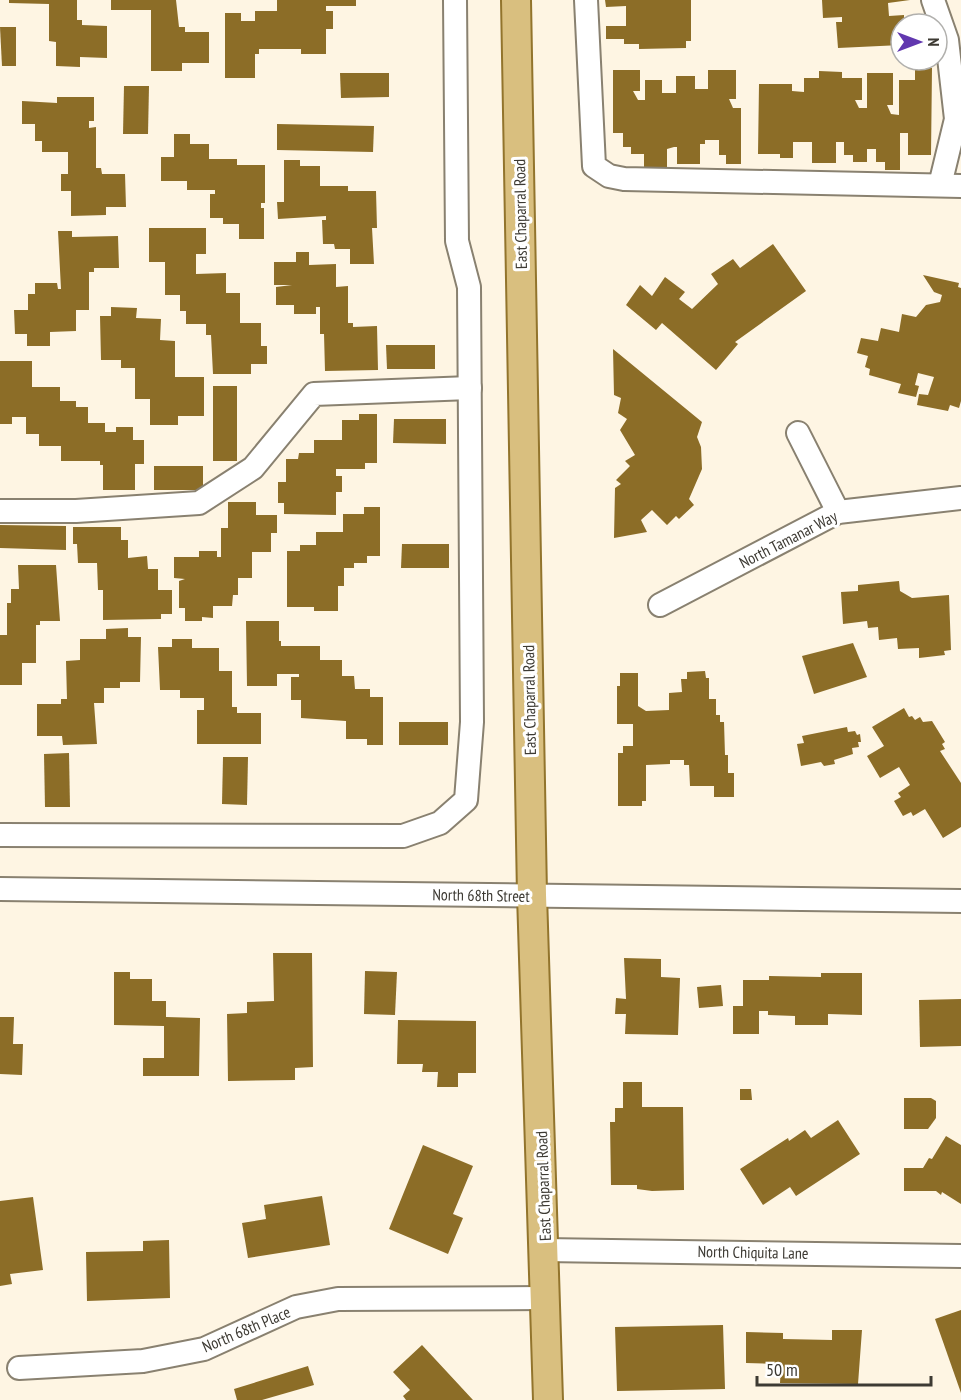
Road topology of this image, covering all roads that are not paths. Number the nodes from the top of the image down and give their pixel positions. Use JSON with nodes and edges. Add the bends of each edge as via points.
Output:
{"nodes":[{"id":1,"x":455,"y":0,"type":"edge"},
{"id":2,"x":516,"y":0,"type":"edge"},
{"id":3,"x":586,"y":0,"type":"edge"},
{"id":4,"x":933,"y":0,"type":"edge"},
{"id":5,"x":951,"y":185,"type":"edge"},
{"id":6,"x":470,"y":388,"type":"junction"},
{"id":7,"x":798,"y":433,"type":"dead end"},
{"id":8,"x":961,"y":498,"type":"edge"},
{"id":9,"x":0,"y":511,"type":"edge"},
{"id":10,"x":838,"y":512,"type":"junction"},
{"id":11,"x":660,"y":605,"type":"dead end"},
{"id":12,"x":0,"y":835,"type":"edge"},
{"id":13,"x":0,"y":889,"type":"edge"},
{"id":14,"x":532,"y":895,"type":"junction"},
{"id":15,"x":961,"y":901,"type":"edge"},
{"id":16,"x":544,"y":1250,"type":"junction"},
{"id":17,"x":961,"y":1256,"type":"edge"},
{"id":18,"x":545,"y":1298,"type":"junction"},
{"id":19,"x":19,"y":1368,"type":"dead end"},
{"id":20,"x":548,"y":1400,"type":"edge"}],
"edges":[{"from":1,"to":6,"type":"street","via":[[457,242],[469,287]]},
{"from":2,"to":14,"type":"main road","name":"East Chaparral Road"},
{"from":3,"to":5,"type":"street","via":[[594,166],[609,176]]},
{"from":4,"to":5,"type":"street","via":[[947,40],[956,119]]},
{"from":6,"to":9,"type":"street","via":[[315,394],[253,468],[199,503],[76,511]]},
{"from":6,"to":12,"type":"street","via":[[472,722],[466,800],[440,823],[403,836]]},
{"from":7,"to":10,"type":"street"},
{"from":8,"to":10,"type":"street","name":"North Tamanar Way"},
{"from":10,"to":11,"type":"street","name":"North Tamanar Way"},
{"from":13,"to":14,"type":"street","name":"North 68th Street"},
{"from":14,"to":15,"type":"street","name":"North 68th Street"},
{"from":14,"to":16,"type":"main road","name":"East Chaparral Road"},
{"from":16,"to":17,"type":"street","name":"North Chiquita Lane"},
{"from":16,"to":18,"type":"main road","name":"East Chaparral Road"},
{"from":18,"to":19,"type":"street","name":"North 68th Place","via":[[338,1299],[296,1307],[204,1349],[143,1361]]},
{"from":18,"to":20,"type":"main road","name":"East Chaparral Road"}]}
